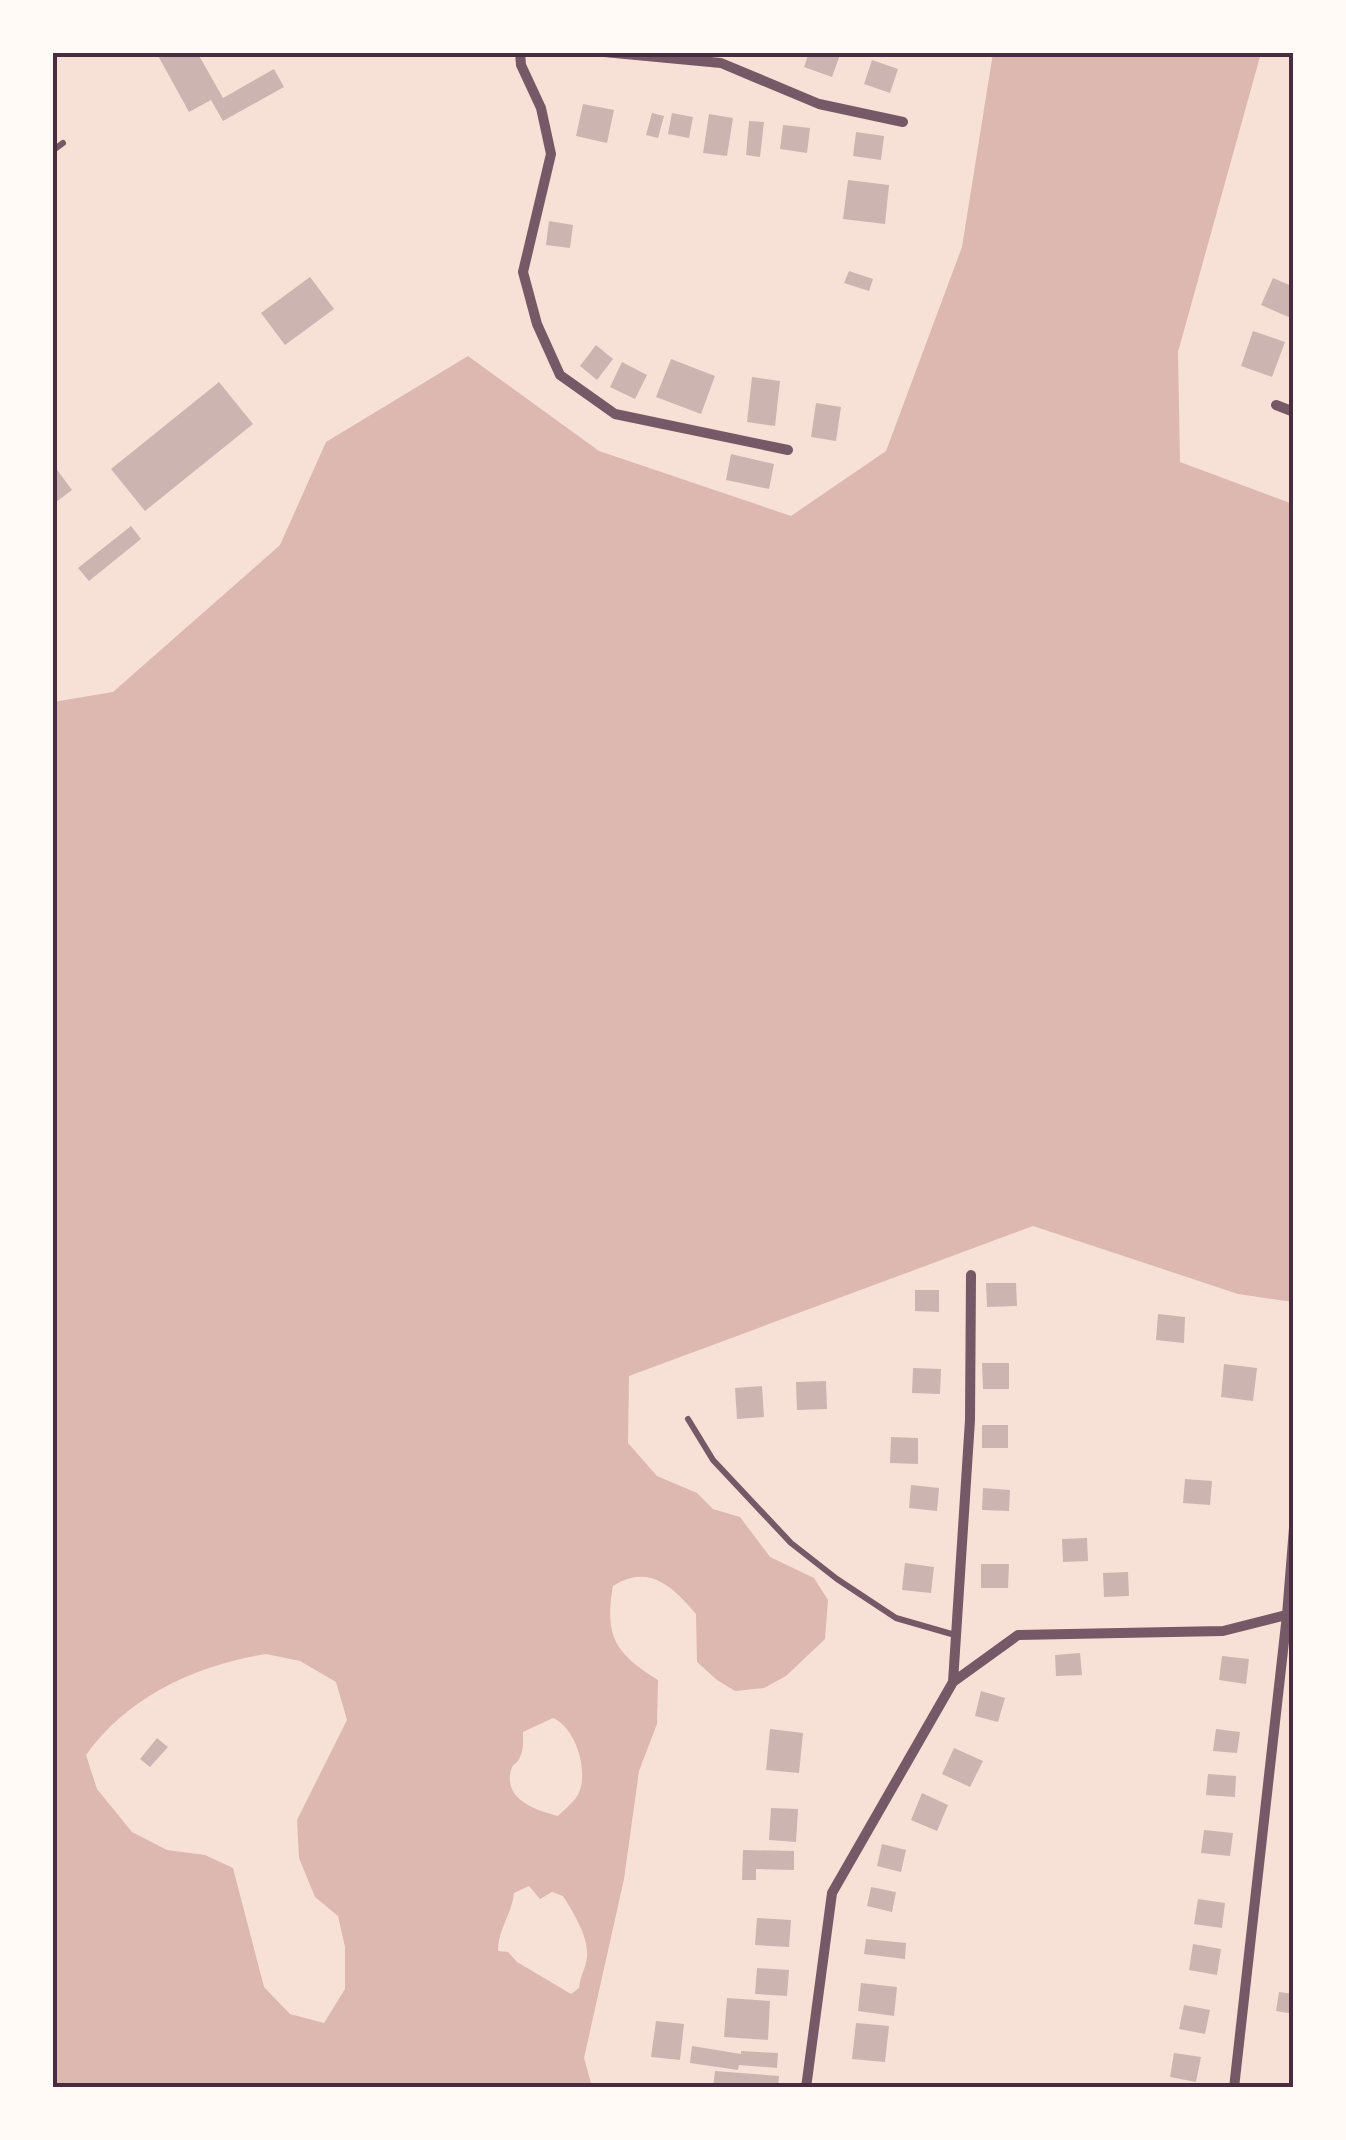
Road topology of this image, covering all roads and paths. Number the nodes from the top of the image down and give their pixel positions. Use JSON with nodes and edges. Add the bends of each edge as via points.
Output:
{"nodes":[{"id":1,"x":520,"y":52,"type":"edge"},
{"id":2,"x":604,"y":52,"type":"edge"},
{"id":3,"x":903,"y":122,"type":"dead end"},
{"id":4,"x":63,"y":143,"type":"dead end"},
{"id":5,"x":52,"y":151,"type":"edge"},
{"id":6,"x":1276,"y":405,"type":"dead end"},
{"id":7,"x":1294,"y":412,"type":"edge"},
{"id":8,"x":788,"y":450,"type":"dead end"},
{"id":9,"x":971,"y":1275,"type":"dead end"},
{"id":10,"x":688,"y":1419,"type":"dead end"},
{"id":11,"x":1294,"y":1528,"type":"edge"},
{"id":12,"x":1290,"y":1614,"type":"edge"},
{"id":13,"x":956,"y":1635,"type":"junction"},
{"id":14,"x":954,"y":1682,"type":"junction"},
{"id":15,"x":806,"y":2088,"type":"edge"},
{"id":16,"x":1234,"y":2088,"type":"edge"}],
"edges":[{"from":1,"to":8,"type":"street","via":[[551,154],[524,272],[560,375],[615,414]]},
{"from":2,"to":3,"type":"street","via":[[721,63],[820,104]]},
{"from":4,"to":5,"type":"lane"},
{"from":6,"to":7,"type":"street"},
{"from":9,"to":13,"type":"street","via":[[970,1420]]},
{"from":10,"to":13,"type":"lane","via":[[713,1460],[791,1542],[896,1618]]},
{"from":11,"to":12,"type":"street"},
{"from":12,"to":14,"type":"street","via":[[1223,1631],[1018,1635]]},
{"from":12,"to":16,"type":"street"},
{"from":13,"to":14,"type":"street"},
{"from":14,"to":15,"type":"street","via":[[832,1893]]}]}
